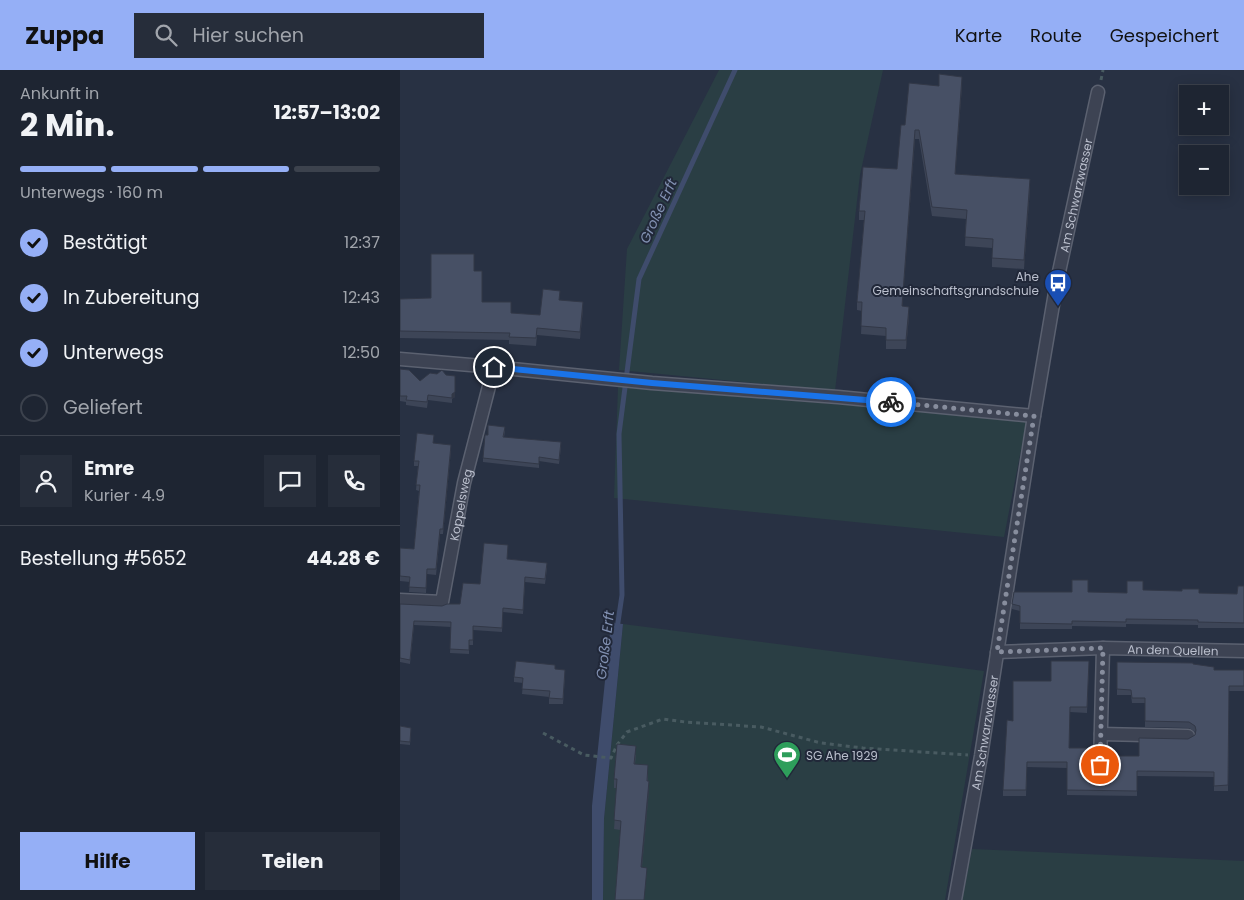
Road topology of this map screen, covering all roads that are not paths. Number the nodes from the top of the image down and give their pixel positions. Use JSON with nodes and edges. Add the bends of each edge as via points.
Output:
{"nodes":[{"id":1,"x":1098,"y":92,"type":"dead end"},
{"id":2,"x":400,"y":359,"type":"edge"},
{"id":3,"x":494,"y":367,"type":"junction"},
{"id":4,"x":1034,"y":416,"type":"junction"},
{"id":5,"x":400,"y":600,"type":"edge"},
{"id":6,"x":1103,"y":648,"type":"junction"},
{"id":7,"x":1244,"y":651,"type":"edge"},
{"id":8,"x":997,"y":652,"type":"junction"},
{"id":9,"x":1101,"y":734,"type":"junction"},
{"id":10,"x":1188,"y":736,"type":"dead end"},
{"id":11,"x":1100,"y":765,"type":"dead end"},
{"id":12,"x":955,"y":900,"type":"edge"}],
"edges":[{"from":1,"to":4,"type":"street","name":"Am Schwarzwasser","via":[[1057,281]]},
{"from":2,"to":3,"type":"street"},
{"from":3,"to":4,"type":"street"},
{"from":3,"to":5,"type":"street","name":"Koppelsweg","via":[[464,483],[442,602]]},
{"from":4,"to":8,"type":"street","name":"Am Schwarzwasser"},
{"from":6,"to":7,"type":"street","name":"An den Quellen"},
{"from":6,"to":8,"type":"street","name":"An den Quellen"},
{"from":6,"to":9,"type":"street"},
{"from":8,"to":12,"type":"street","name":"Am Schwarzwasser"},
{"from":9,"to":10,"type":"street"},
{"from":9,"to":11,"type":"street"}]}
